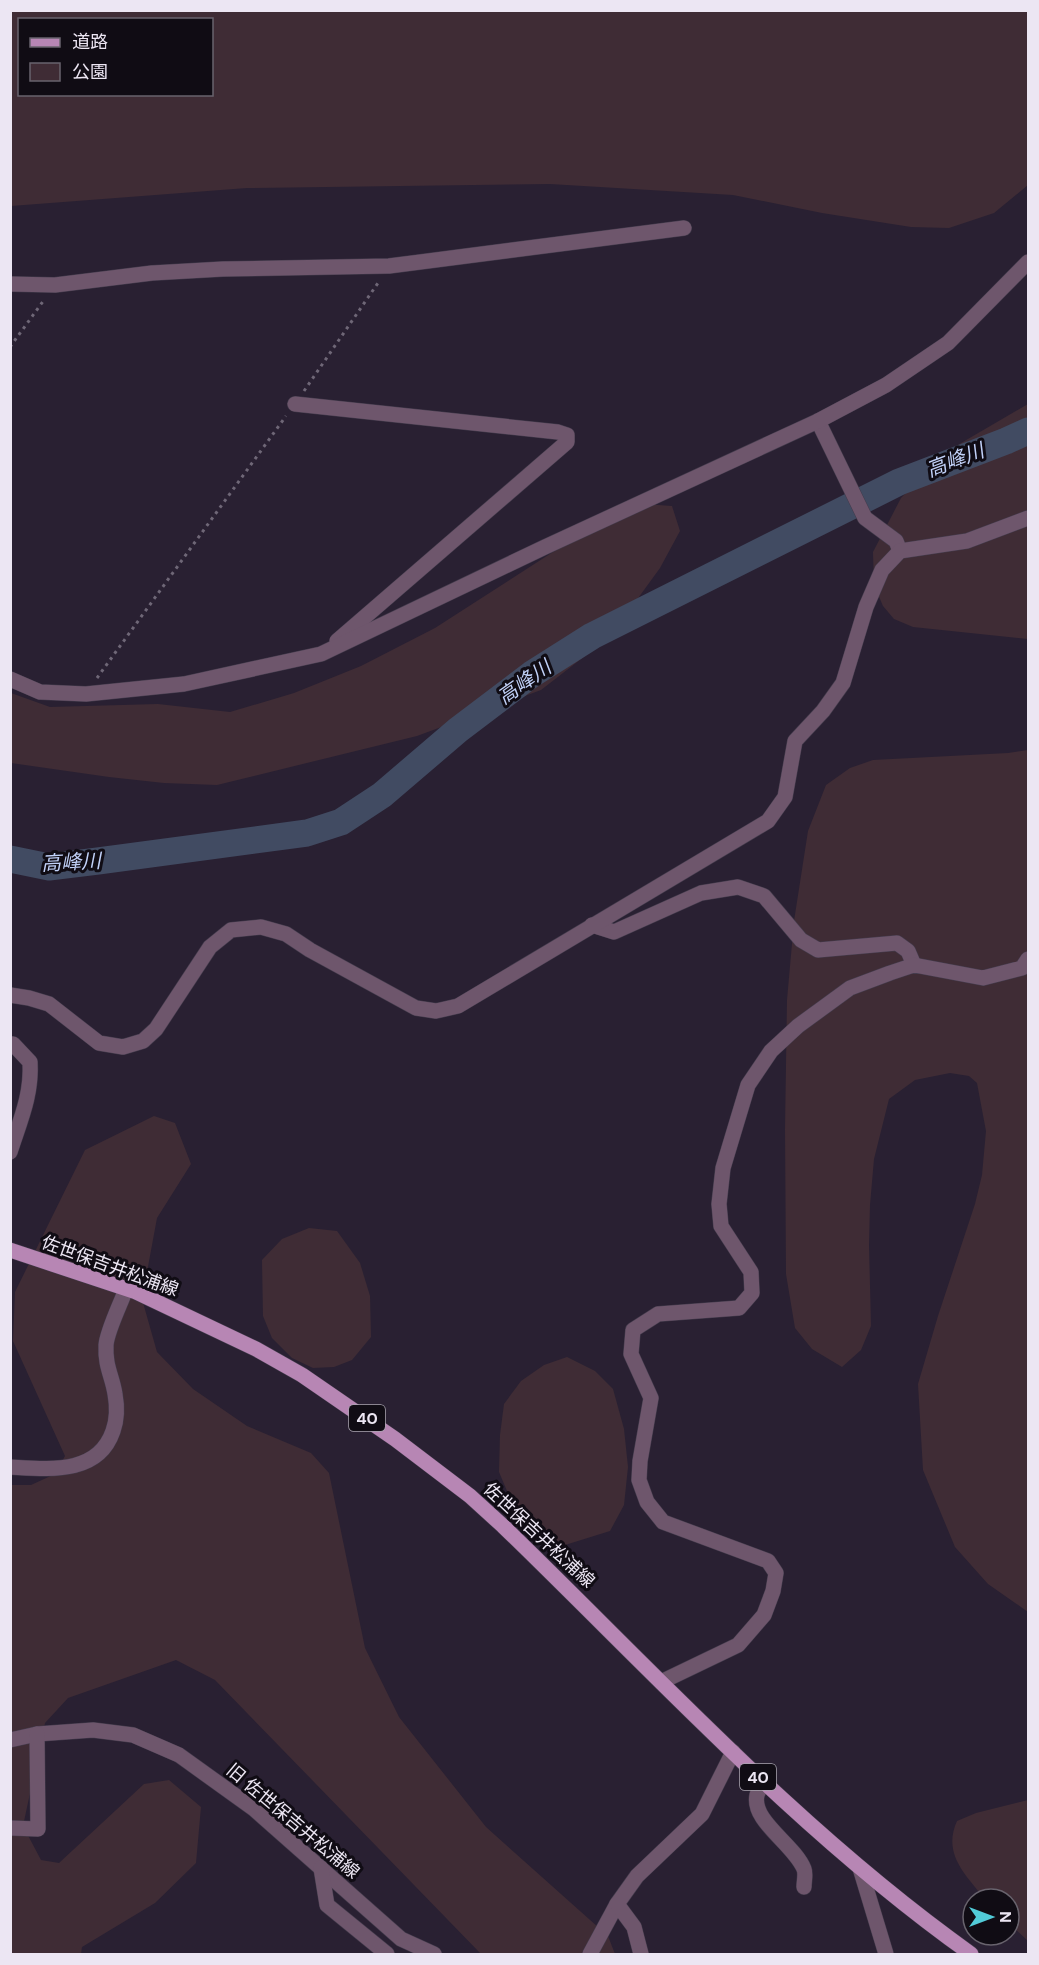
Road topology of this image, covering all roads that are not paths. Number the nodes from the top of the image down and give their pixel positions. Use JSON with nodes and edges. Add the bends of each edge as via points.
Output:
{"nodes":[{"id":1,"x":684,"y":228,"type":"dead end"},
{"id":2,"x":1029,"y":262,"type":"edge"},
{"id":3,"x":10,"y":284,"type":"edge"},
{"id":4,"x":295,"y":404,"type":"road end"},
{"id":5,"x":818,"y":421,"type":"junction"},
{"id":6,"x":1029,"y":518,"type":"edge"},
{"id":7,"x":900,"y":551,"type":"junction"},
{"id":8,"x":321,"y":654,"type":"junction"},
{"id":9,"x":10,"y":679,"type":"edge"},
{"id":10,"x":592,"y":925,"type":"junction"},
{"id":11,"x":1029,"y":959,"type":"edge"},
{"id":12,"x":914,"y":965,"type":"junction"},
{"id":13,"x":10,"y":996,"type":"edge"},
{"id":14,"x":10,"y":1044,"type":"edge"},
{"id":15,"x":10,"y":1152,"type":"edge"},
{"id":16,"x":10,"y":1250,"type":"edge"},
{"id":17,"x":126,"y":1289,"type":"junction"},
{"id":18,"x":10,"y":1467,"type":"edge"},
{"id":19,"x":661,"y":1682,"type":"junction"},
{"id":20,"x":37,"y":1734,"type":"junction"},
{"id":21,"x":10,"y":1740,"type":"edge"},
{"id":22,"x":733,"y":1752,"type":"junction"},
{"id":23,"x":764,"y":1782,"type":"junction"},
{"id":24,"x":10,"y":1828,"type":"edge"},
{"id":25,"x":321,"y":1868,"type":"junction"},
{"id":26,"x":860,"y":1868,"type":"junction"},
{"id":27,"x":804,"y":1887,"type":"dead end"},
{"id":28,"x":617,"y":1904,"type":"junction"},
{"id":29,"x":387,"y":1954,"type":"edge"},
{"id":30,"x":434,"y":1954,"type":"edge"},
{"id":31,"x":590,"y":1954,"type":"edge"},
{"id":32,"x":641,"y":1954,"type":"edge"},
{"id":33,"x":886,"y":1954,"type":"edge"},
{"id":34,"x":971,"y":1954,"type":"edge"}],
"edges":[{"from":1,"to":3,"type":"street","via":[[389,266],[223,269],[55,285]]},
{"from":2,"to":5,"type":"street","via":[[948,343],[886,385]]},
{"from":4,"to":8,"type":"street","via":[[567,435],[567,442]]},
{"from":5,"to":7,"type":"street","via":[[865,518],[896,541]]},
{"from":5,"to":8,"type":"street"},
{"from":6,"to":7,"type":"street","via":[[967,541]]},
{"from":7,"to":10,"type":"street","via":[[882,570],[843,683],[795,741],[785,797],[768,821]]},
{"from":8,"to":9,"type":"street","via":[[184,684],[86,694],[40,692]]},
{"from":10,"to":12,"type":"street","via":[[614,932],[701,893],[738,886],[765,896],[801,940],[818,950],[897,943],[908,951]]},
{"from":10,"to":13,"type":"street","via":[[458,1006],[436,1011],[416,1008],[286,934],[261,927],[231,930],[210,947],[156,1029],[143,1041],[123,1047],[99,1042],[49,1004]]},
{"from":11,"to":12,"type":"street","via":[[1022,968],[983,978]]},
{"from":12,"to":19,"type":"street","via":[[849,988],[771,1051],[748,1085],[723,1168],[719,1204],[722,1226],[751,1272],[752,1293],[739,1308],[658,1314],[633,1330],[631,1354],[651,1398],[639,1480],[647,1502],[663,1522],[768,1561],[776,1573],[764,1615],[738,1645]]},
{"from":14,"to":15,"type":"street","via":[[30,1062],[31,1081]]},
{"from":16,"to":17,"type":"main road","name":"佐世保吉井松浦線","number":"40"},
{"from":17,"to":18,"type":"street","via":[[106,1342],[106,1366],[116,1395],[116,1424],[109,1442],[96,1457],[78,1465],[48,1469]]},
{"from":17,"to":19,"type":"main road","name":"佐世保吉井松浦線","number":"40","via":[[256,1349],[302,1375],[395,1439],[503,1526]]},
{"from":19,"to":22,"type":"main road","name":"佐世保吉井松浦線","number":"40"},
{"from":20,"to":21,"type":"street","name":"旧 佐世保吉井松浦線"},
{"from":20,"to":24,"type":"street","via":[[38,1829]]},
{"from":20,"to":25,"type":"street","name":"旧 佐世保吉井松浦線","via":[[93,1730],[133,1735],[179,1755],[254,1809]]},
{"from":22,"to":23,"type":"main road","name":"佐世保吉井松浦線","number":"40"},
{"from":22,"to":28,"type":"street","via":[[702,1814],[637,1876]]},
{"from":23,"to":26,"type":"main road","name":"佐世保吉井松浦線","number":"40"},
{"from":23,"to":27,"type":"street","via":[[757,1795],[757,1807],[764,1821],[793,1850],[805,1871]]},
{"from":25,"to":29,"type":"street","via":[[327,1905]]},
{"from":25,"to":30,"type":"street","name":"旧 佐世保吉井松浦線","via":[[401,1939]]},
{"from":26,"to":33,"type":"street"},
{"from":26,"to":34,"type":"main road","name":"佐世保吉井松浦線","number":"40"},
{"from":28,"to":31,"type":"street"},
{"from":28,"to":32,"type":"street","via":[[634,1927]]}]}
